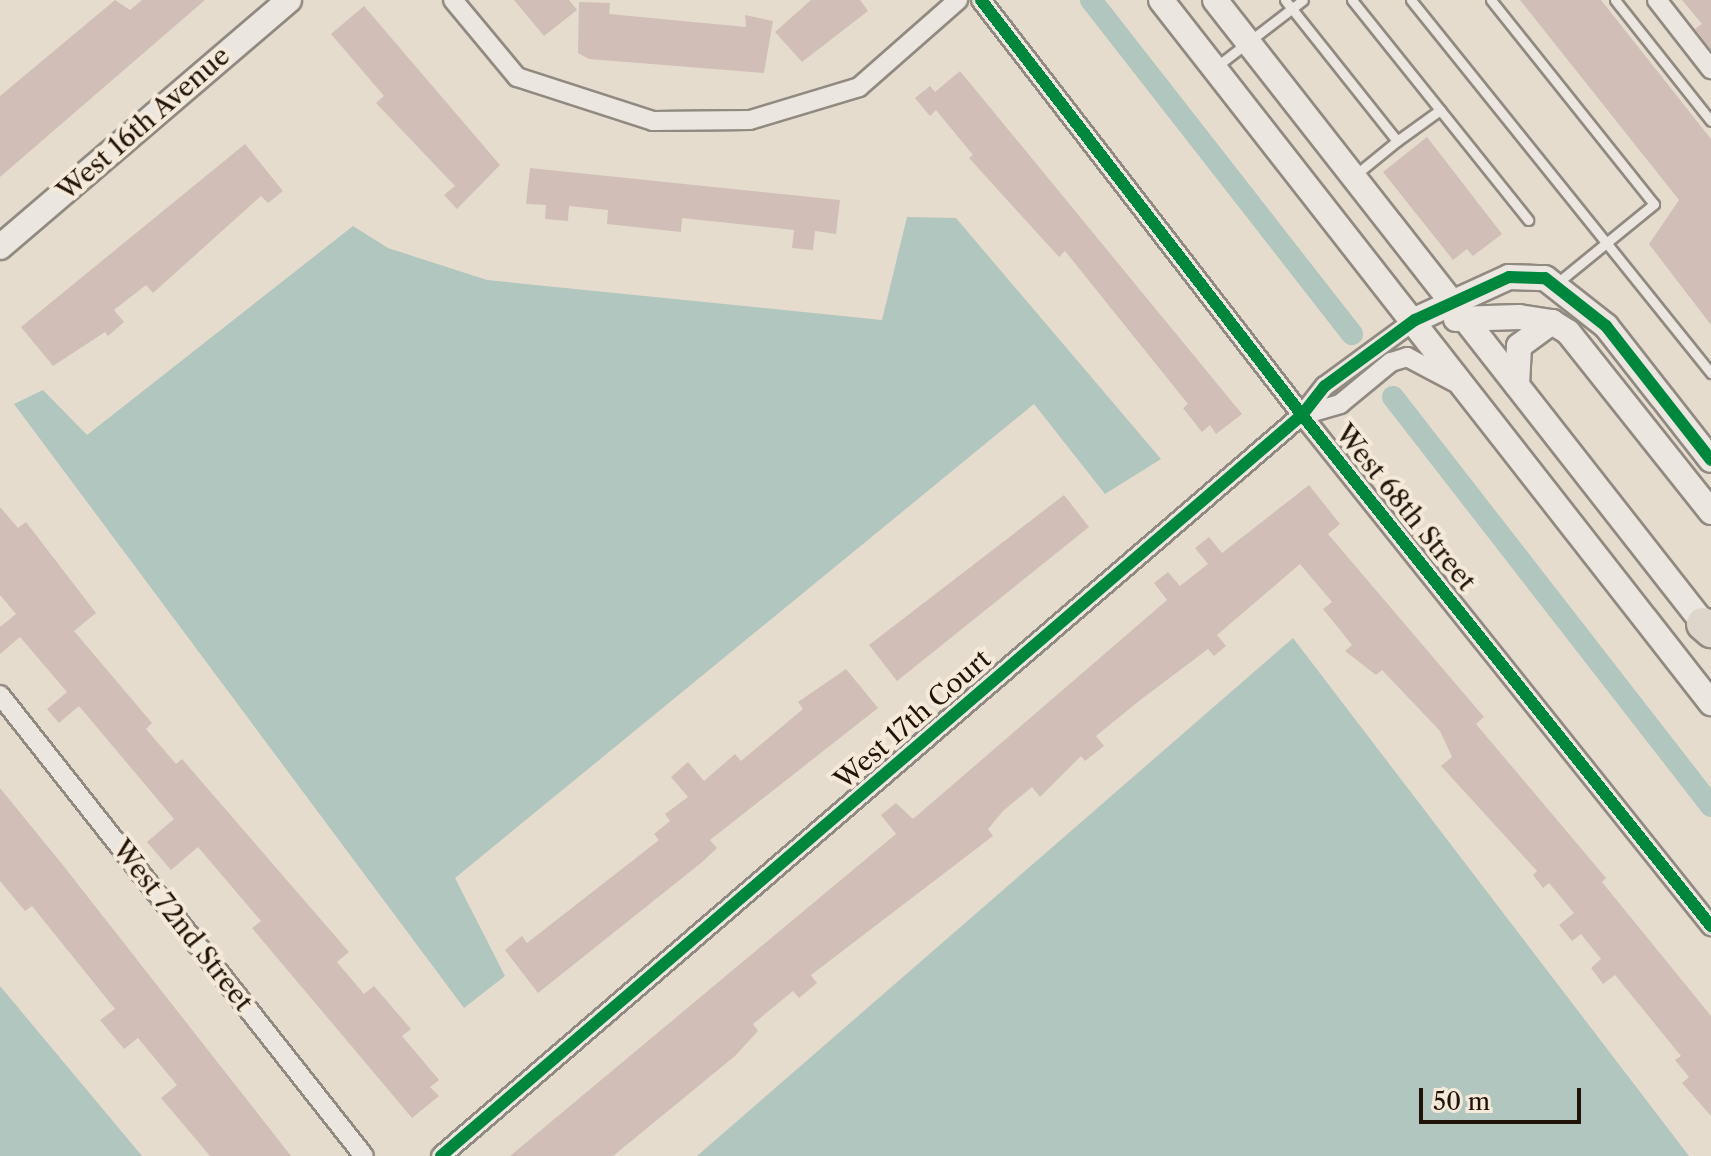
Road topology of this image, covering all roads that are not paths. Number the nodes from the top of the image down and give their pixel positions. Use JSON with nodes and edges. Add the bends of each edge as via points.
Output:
{"nodes":[{"id":1,"x":289,"y":0,"type":"edge"},
{"id":2,"x":453,"y":0,"type":"edge"},
{"id":3,"x":958,"y":0,"type":"edge"},
{"id":4,"x":981,"y":0,"type":"edge"},
{"id":5,"x":1161,"y":0,"type":"edge"},
{"id":6,"x":1215,"y":0,"type":"edge"},
{"id":7,"x":1285,"y":0,"type":"edge"},
{"id":8,"x":1303,"y":0,"type":"edge"},
{"id":9,"x":1352,"y":0,"type":"edge"},
{"id":10,"x":1411,"y":0,"type":"edge"},
{"id":11,"x":1491,"y":0,"type":"edge"},
{"id":12,"x":1615,"y":0,"type":"edge"},
{"id":13,"x":1657,"y":0,"type":"edge"},
{"id":14,"x":1292,"y":9,"type":"junction"},
{"id":15,"x":1248,"y":43,"type":"junction"},
{"id":16,"x":1216,"y":67,"type":"junction"},
{"id":17,"x":1711,"y":69,"type":"edge"},
{"id":18,"x":1440,"y":110,"type":"junction"},
{"id":19,"x":1711,"y":121,"type":"edge"},
{"id":20,"x":1397,"y":141,"type":"junction"},
{"id":21,"x":1354,"y":176,"type":"junction"},
{"id":22,"x":1528,"y":220,"type":"dead end"},
{"id":23,"x":1604,"y":245,"type":"junction"},
{"id":24,"x":0,"y":247,"type":"edge"},
{"id":25,"x":1551,"y":281,"type":"junction"},
{"id":26,"x":1459,"y":311,"type":"junction"},
{"id":27,"x":1415,"y":320,"type":"junction"},
{"id":28,"x":1552,"y":322,"type":"junction"},
{"id":29,"x":1711,"y":373,"type":"edge"},
{"id":30,"x":1517,"y":385,"type":"junction"},
{"id":31,"x":1472,"y":394,"type":"junction"},
{"id":32,"x":1302,"y":415,"type":"junction"},
{"id":33,"x":1711,"y":460,"type":"edge"},
{"id":34,"x":1675,"y":466,"type":"junction"},
{"id":35,"x":1711,"y":482,"type":"edge"},
{"id":36,"x":1711,"y":512,"type":"edge"},
{"id":37,"x":1708,"y":629,"type":"edge"},
{"id":38,"x":0,"y":695,"type":"edge"},
{"id":39,"x":1711,"y":703,"type":"edge"},
{"id":40,"x":1711,"y":926,"type":"edge"},
{"id":41,"x":364,"y":1156,"type":"edge"},
{"id":42,"x":441,"y":1156,"type":"edge"}],
"edges":[{"from":1,"to":24,"type":"main road","name":"West 16th Avenue"},
{"from":2,"to":3,"type":"street","via":[[517,77],[653,121],[750,120],[859,87]]},
{"from":4,"to":32,"type":"street","name":"West 68th Street"},
{"from":5,"to":16,"type":"main road"},
{"from":6,"to":15,"type":"main road"},
{"from":7,"to":14,"type":"lane"},
{"from":8,"to":14,"type":"lane"},
{"from":9,"to":18,"type":"lane"},
{"from":10,"to":23,"type":"lane"},
{"from":11,"to":23,"type":"lane","via":[[1654,204]]},
{"from":12,"to":19,"type":"lane"},
{"from":13,"to":17,"type":"street"},
{"from":14,"to":15,"type":"lane"},
{"from":14,"to":20,"type":"lane"},
{"from":15,"to":16,"type":"lane"},
{"from":15,"to":21,"type":"main road"},
{"from":16,"to":27,"type":"main road"},
{"from":18,"to":20,"type":"lane"},
{"from":18,"to":22,"type":"lane"},
{"from":20,"to":21,"type":"lane"},
{"from":21,"to":26,"type":"main road"},
{"from":23,"to":25,"type":"lane"},
{"from":23,"to":29,"type":"lane"},
{"from":25,"to":26,"type":"main road","via":[[1509,277]]},
{"from":25,"to":33,"type":"main road","via":[[1606,326]]},
{"from":26,"to":27,"type":"main road"},
{"from":26,"to":28,"type":"main road"},
{"from":26,"to":30,"type":"main road"},
{"from":27,"to":31,"type":"main road"},
{"from":27,"to":32,"type":"street","name":"West 17th Court","via":[[1325,386]]},
{"from":28,"to":30,"type":"main road","via":[[1519,346]]},
{"from":28,"to":34,"type":"main road","via":[[1578,343]]},
{"from":30,"to":37,"type":"main road"},
{"from":31,"to":32,"type":"street","name":"West 17th Court","via":[[1407,357],[1391,362],[1340,404]]},
{"from":31,"to":39,"type":"main road"},
{"from":32,"to":40,"type":"street","name":"West 68th Street"},
{"from":32,"to":42,"type":"street","name":"West 17th Court"},
{"from":34,"to":35,"type":"main road"},
{"from":34,"to":36,"type":"main road"},
{"from":38,"to":41,"type":"street","name":"West 72nd Street"}]}
